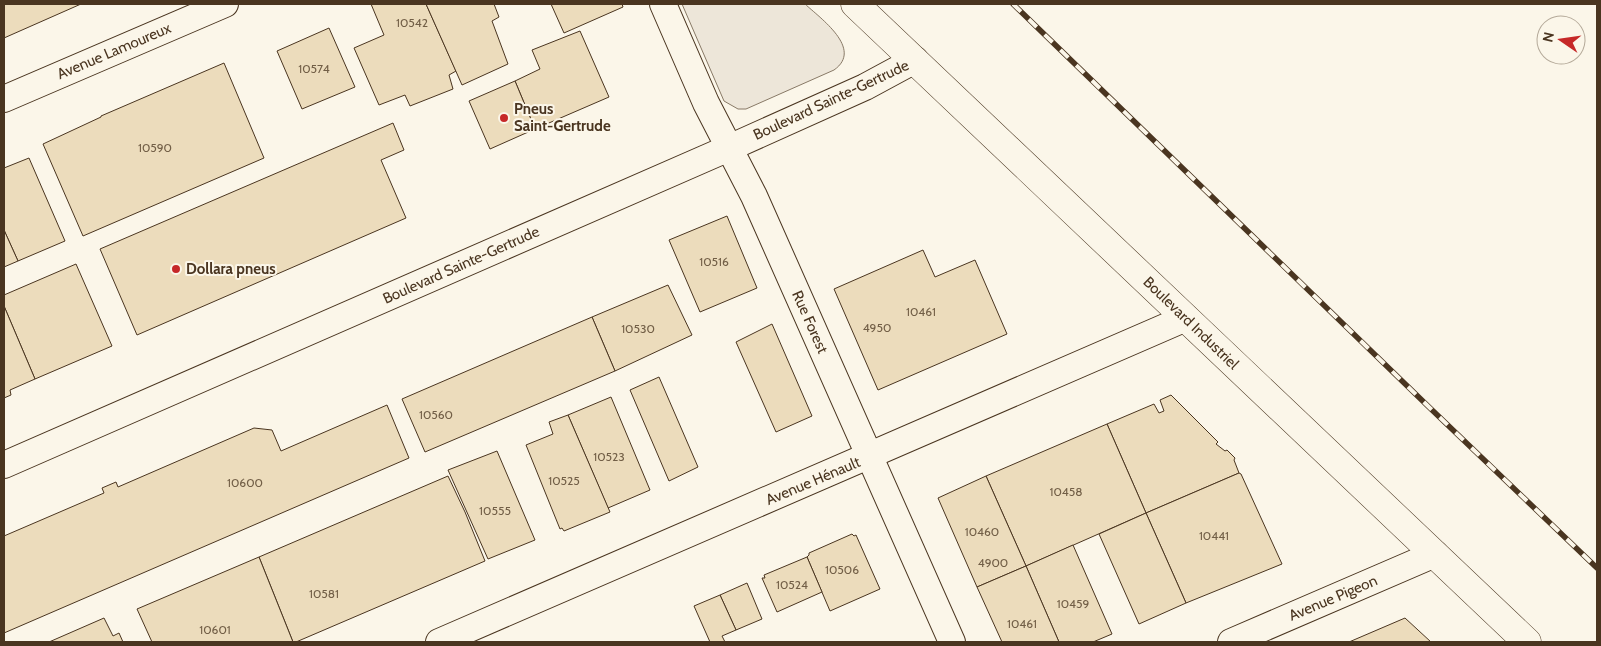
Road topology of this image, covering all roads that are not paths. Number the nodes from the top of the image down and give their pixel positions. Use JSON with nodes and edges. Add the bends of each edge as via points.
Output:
{"nodes":[{"id":1,"x":225,"y":4,"type":"edge"},
{"id":2,"x":663,"y":4,"type":"edge"},
{"id":3,"x":855,"y":4,"type":"edge"},
{"id":4,"x":915,"y":60,"type":"junction"},
{"id":5,"x":4,"y":99,"type":"edge"},
{"id":6,"x":729,"y":148,"type":"junction"},
{"id":7,"x":1186,"y":318,"type":"junction"},
{"id":8,"x":869,"y":456,"type":"junction"},
{"id":9,"x":4,"y":465,"type":"edge"},
{"id":10,"x":1435,"y":554,"type":"junction"},
{"id":11,"x":439,"y":642,"type":"edge"},
{"id":12,"x":952,"y":642,"type":"edge"},
{"id":13,"x":1231,"y":642,"type":"edge"},
{"id":14,"x":1527,"y":642,"type":"edge"}],
"edges":[{"from":1,"to":5,"type":"street","name":"Avenue Lamoureux"},
{"from":2,"to":6,"type":"street","name":"Rue Forest"},
{"from":3,"to":4,"type":"street","name":"Boulevard Industriel"},
{"from":4,"to":6,"type":"street","name":"Boulevard Sainte-Gertrude","via":[[865,87]]},
{"from":4,"to":7,"type":"street","name":"Boulevard Industriel"},
{"from":6,"to":8,"type":"street","name":"Rue Forest","via":[[754,196]]},
{"from":6,"to":9,"type":"street","name":"Boulevard Sainte-Gertrude"},
{"from":7,"to":8,"type":"street","name":"Avenue Hénault"},
{"from":7,"to":10,"type":"street","name":"Boulevard Industriel"},
{"from":8,"to":11,"type":"street","name":"Avenue Hénault"},
{"from":8,"to":12,"type":"street","name":"Rue Forest"},
{"from":10,"to":13,"type":"street","name":"Avenue Pigeon"},
{"from":10,"to":14,"type":"street","name":"Boulevard Industriel"}]}
